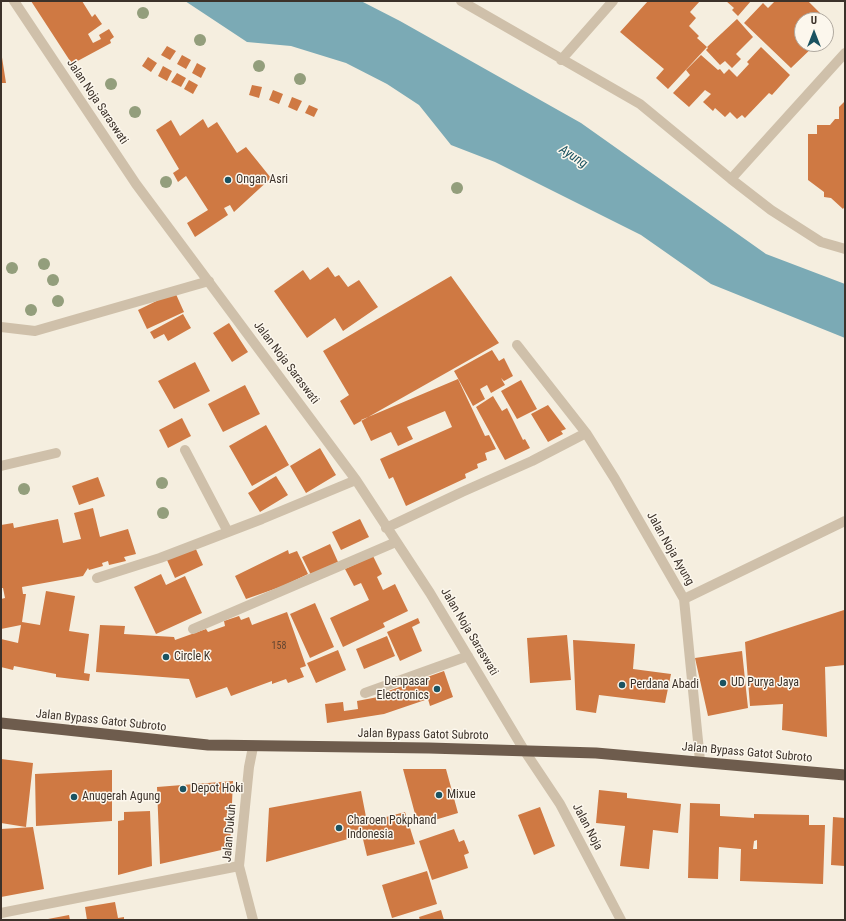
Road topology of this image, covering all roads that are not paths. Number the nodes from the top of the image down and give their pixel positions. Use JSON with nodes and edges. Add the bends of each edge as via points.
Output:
{"nodes":[{"id":1,"x":14,"y":1,"type":"edge"},
{"id":2,"x":461,"y":1,"type":"edge"},
{"id":3,"x":613,"y":1,"type":"edge"},
{"id":4,"x":845,"y":53,"type":"edge"},
{"id":5,"x":561,"y":60,"type":"junction"},
{"id":6,"x":731,"y":179,"type":"junction"},
{"id":7,"x":845,"y":249,"type":"edge"},
{"id":8,"x":209,"y":281,"type":"junction"},
{"id":9,"x":1,"y":327,"type":"edge"},
{"id":10,"x":517,"y":345,"type":"dead end"},
{"id":11,"x":586,"y":433,"type":"junction"},
{"id":12,"x":185,"y":450,"type":"dead end"},
{"id":13,"x":56,"y":453,"type":"dead end"},
{"id":14,"x":1,"y":466,"type":"edge"},
{"id":15,"x":356,"y":480,"type":"junction"},
{"id":16,"x":845,"y":521,"type":"edge"},
{"id":17,"x":386,"y":528,"type":"junction"},
{"id":18,"x":228,"y":532,"type":"junction"},
{"id":19,"x":396,"y":542,"type":"junction"},
{"id":20,"x":97,"y":578,"type":"dead end"},
{"id":21,"x":684,"y":599,"type":"junction"},
{"id":22,"x":193,"y":629,"type":"dead end"},
{"id":23,"x":468,"y":656,"type":"junction"},
{"id":24,"x":366,"y":693,"type":"dead end"},
{"id":25,"x":1,"y":723,"type":"edge"},
{"id":26,"x":253,"y":747,"type":"junction"},
{"id":27,"x":524,"y":750,"type":"junction"},
{"id":28,"x":700,"y":761,"type":"junction"},
{"id":29,"x":845,"y":775,"type":"edge"},
{"id":30,"x":239,"y":866,"type":"junction"},
{"id":31,"x":1,"y":913,"type":"edge"},
{"id":32,"x":253,"y":920,"type":"edge"},
{"id":33,"x":621,"y":920,"type":"edge"}],
"edges":[{"from":1,"to":8,"type":"street","name":"Jalan Noja Saraswati","via":[[136,184]]},
{"from":2,"to":5,"type":"street"},
{"from":3,"to":5,"type":"street"},
{"from":4,"to":6,"type":"street"},
{"from":5,"to":6,"type":"street","via":[[640,104]]},
{"from":6,"to":7,"type":"street","via":[[771,210],[821,242]]},
{"from":8,"to":9,"type":"street","via":[[35,331]]},
{"from":8,"to":15,"type":"street","name":"Jalan Noja Saraswati"},
{"from":10,"to":11,"type":"street","name":"Jalan Noja Ayung"},
{"from":11,"to":17,"type":"street","via":[[532,462]]},
{"from":11,"to":21,"type":"street","name":"Jalan Noja Ayung"},
{"from":12,"to":18,"type":"street"},
{"from":13,"to":14,"type":"street"},
{"from":15,"to":17,"type":"street","name":"Jalan Noja Saraswati"},
{"from":15,"to":18,"type":"street"},
{"from":16,"to":21,"type":"street"},
{"from":17,"to":19,"type":"street","name":"Jalan Noja Saraswati"},
{"from":18,"to":20,"type":"street","via":[[160,558]]},
{"from":19,"to":22,"type":"street"},
{"from":19,"to":23,"type":"street","name":"Jalan Noja Saraswati"},
{"from":21,"to":28,"type":"street","name":"Jalan Noja Ayung"},
{"from":23,"to":24,"type":"street"},
{"from":23,"to":27,"type":"street","name":"Jalan Noja Saraswati"},
{"from":25,"to":26,"type":"highway","name":"Jalan Bypass Gatot Subroto","via":[[208,745]]},
{"from":26,"to":27,"type":"highway","name":"Jalan Bypass Gatot Subroto"},
{"from":26,"to":30,"type":"street","name":"Jalan Dukuh"},
{"from":27,"to":28,"type":"highway","name":"Jalan Bypass Gatot Subroto"},
{"from":27,"to":33,"type":"street","name":"Jalan Noja","via":[[560,804]]},
{"from":28,"to":29,"type":"highway","name":"Jalan Bypass Gatot Subroto"},
{"from":30,"to":31,"type":"street"},
{"from":30,"to":32,"type":"street","name":"Jalan Dukuh"}]}
